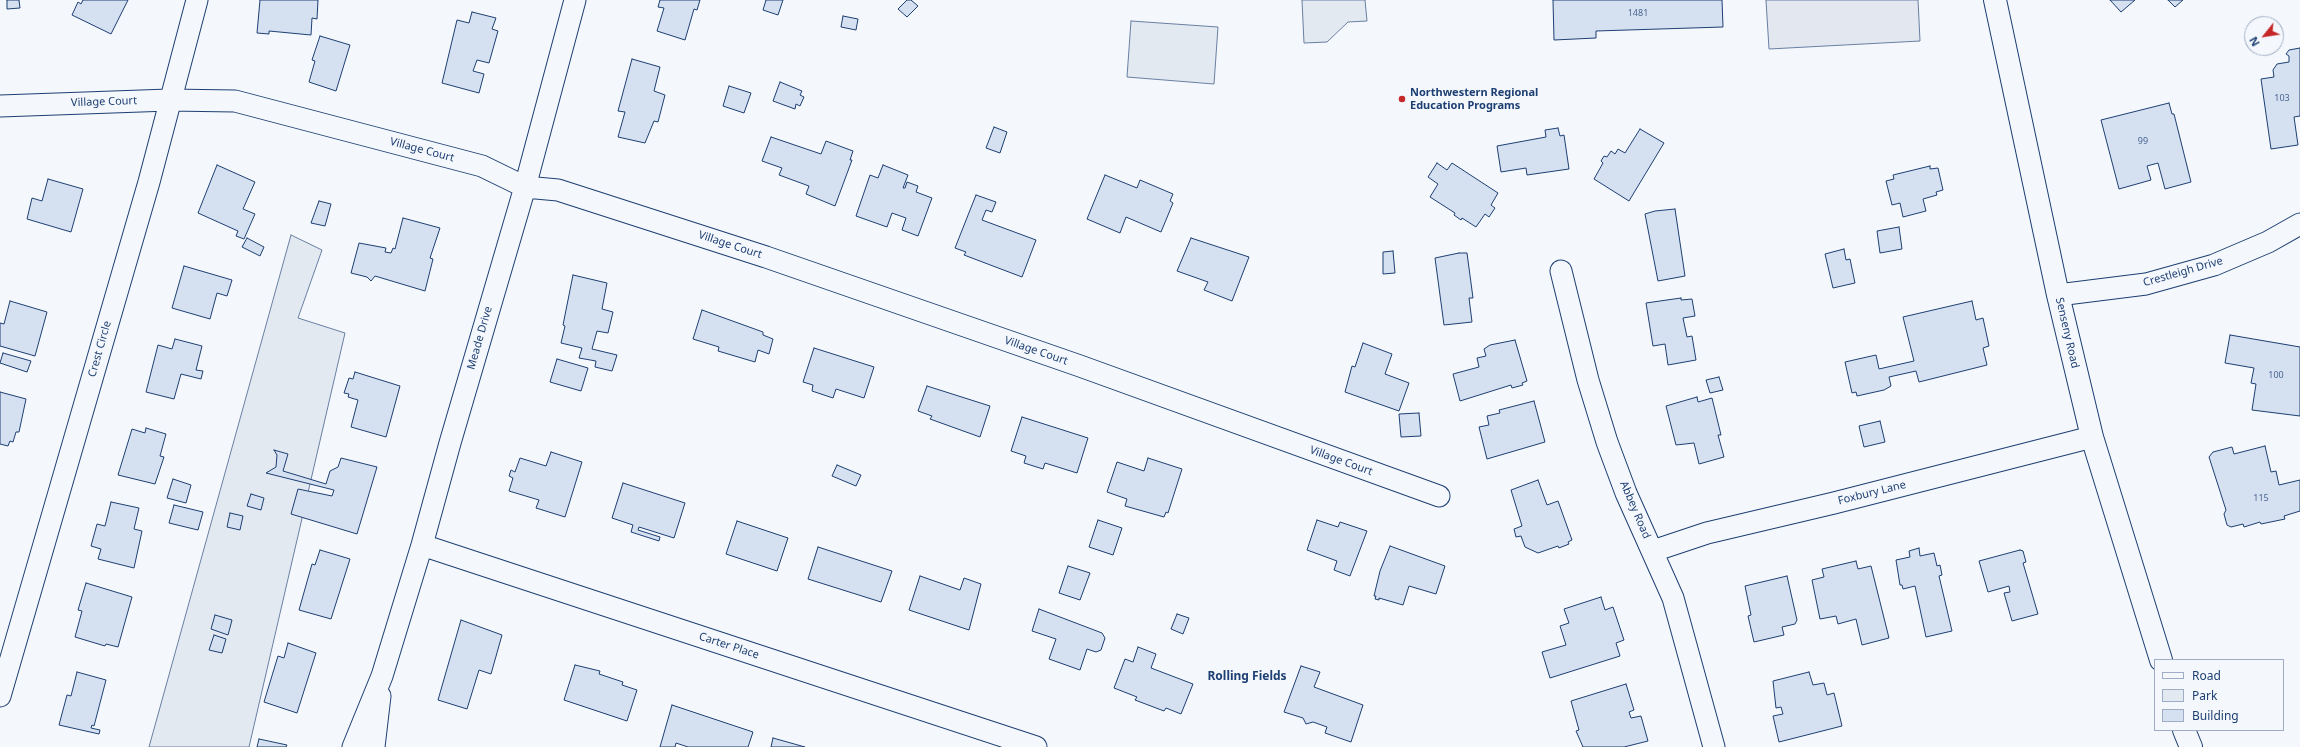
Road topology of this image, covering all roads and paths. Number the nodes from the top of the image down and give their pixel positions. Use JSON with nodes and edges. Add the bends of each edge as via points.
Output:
{"nodes":[{"id":1,"x":197,"y":0,"type":"edge"},
{"id":2,"x":575,"y":0,"type":"edge"},
{"id":3,"x":1995,"y":0,"type":"edge"},
{"id":4,"x":169,"y":100,"type":"junction"},
{"id":5,"x":0,"y":106,"type":"edge"},
{"id":6,"x":525,"y":187,"type":"junction"},
{"id":7,"x":2300,"y":224,"type":"edge"},
{"id":8,"x":1561,"y":271,"type":"dead end"},
{"id":9,"x":2058,"y":295,"type":"junction"},
{"id":10,"x":2092,"y":437,"type":"junction"},
{"id":11,"x":1439,"y":496,"type":"dead end"},
{"id":12,"x":422,"y":545,"type":"junction"},
{"id":13,"x":1653,"y":551,"type":"junction"},
{"id":14,"x":2161,"y":659,"type":"edge"},
{"id":15,"x":382,"y":676,"type":"junction"},
{"id":16,"x":0,"y":696,"type":"edge"},
{"id":17,"x":2184,"y":731,"type":"edge"},
{"id":18,"x":353,"y":747,"type":"edge"},
{"id":19,"x":374,"y":747,"type":"edge"},
{"id":20,"x":1036,"y":747,"type":"edge"},
{"id":21,"x":1714,"y":747,"type":"edge"},
{"id":22,"x":2190,"y":747,"type":"edge"}],
"edges":[{"from":1,"to":4,"type":"street","name":"Crest Circle"},
{"from":2,"to":6,"type":"street","name":"Meade Drive"},
{"from":3,"to":9,"type":"main road","name":"Senseny Road"},
{"from":4,"to":5,"type":"street","name":"Village Court"},
{"from":4,"to":6,"type":"street","name":"Village Court","via":[[235,101],[482,166]]},
{"from":4,"to":16,"type":"street","name":"Crest Circle","via":[[149,182]]},
{"from":6,"to":11,"type":"street","name":"Village Court","via":[[558,190],[766,257],[1080,366]]},
{"from":6,"to":12,"type":"street","name":"Meade Drive"},
{"from":7,"to":9,"type":"street","name":"Crestleigh Drive","via":[[2268,242],[2214,265],[2153,282]]},
{"from":8,"to":13,"type":"street","name":"Abbey Road","via":[[1588,380],[1607,442]]},
{"from":9,"to":10,"type":"main road","name":"Senseny Road"},
{"from":10,"to":13,"type":"street","name":"Foxbury Lane","via":[[1707,533]]},
{"from":10,"to":14,"type":"main road","name":"Senseny Road"},
{"from":12,"to":15,"type":"street","name":"Meade Drive"},
{"from":12,"to":20,"type":"street","name":"Carter Place"},
{"from":13,"to":21,"type":"street","name":"Abbey Road","via":[[1683,628]]},
{"from":15,"to":18,"type":"street","name":"Meade Drive"},
{"from":15,"to":19,"type":"street","name":"Meade Drive"},
{"from":17,"to":22,"type":"main road"}]}
